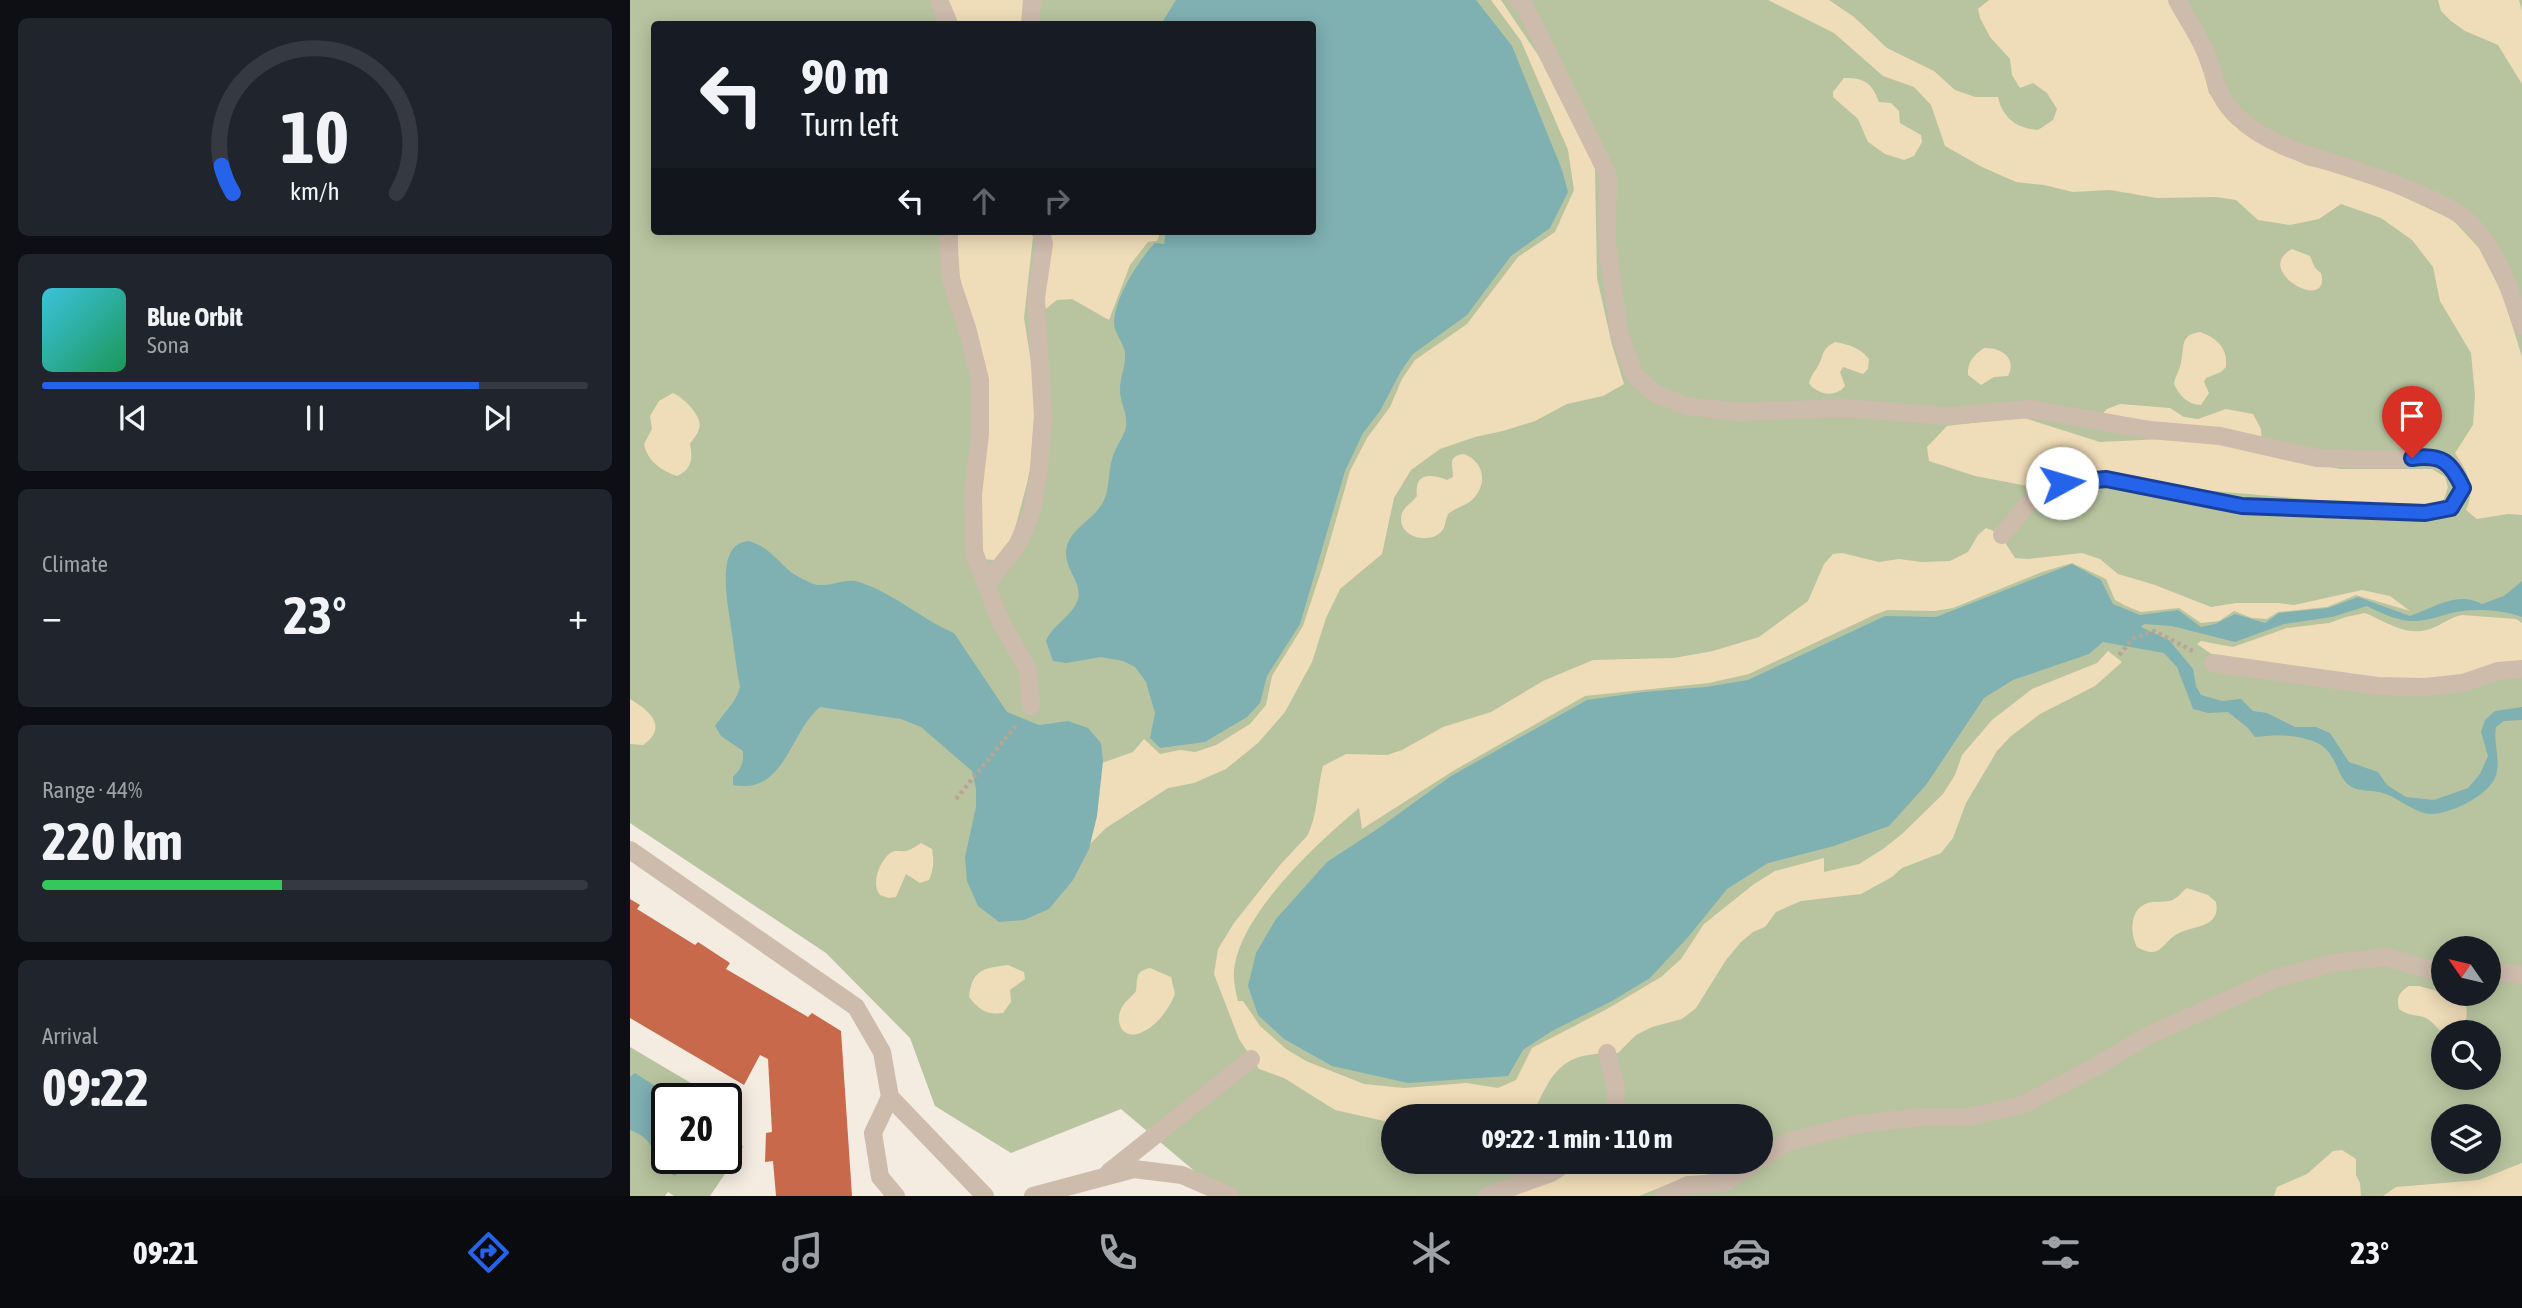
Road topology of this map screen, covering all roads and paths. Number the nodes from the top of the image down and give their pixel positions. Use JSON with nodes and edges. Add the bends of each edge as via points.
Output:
{"nodes":[{"id":1,"x":939,"y":0,"type":"edge"},
{"id":2,"x":1032,"y":0,"type":"edge"},
{"id":3,"x":1518,"y":0,"type":"edge"},
{"id":4,"x":2177,"y":0,"type":"edge"},
{"id":5,"x":947,"y":21,"type":"edge"},
{"id":6,"x":1030,"y":21,"type":"edge"},
{"id":7,"x":948,"y":235,"type":"edge"},
{"id":8,"x":1042,"y":235,"type":"edge"},
{"id":9,"x":2522,"y":326,"type":"edge"},
{"id":10,"x":2002,"y":535,"type":"dead end"},
{"id":11,"x":986,"y":584,"type":"junction"},
{"id":12,"x":2119,"y":655,"type":"dead end"},
{"id":13,"x":2213,"y":663,"type":"joint"},
{"id":14,"x":2522,"y":669,"type":"edge"},
{"id":15,"x":1031,"y":706,"type":"joint"},
{"id":16,"x":956,"y":799,"type":"dead end"},
{"id":17,"x":630,"y":850,"type":"edge"},
{"id":18,"x":2431,"y":969,"type":"edge"},
{"id":19,"x":2501,"y":972,"type":"edge"},
{"id":20,"x":2522,"y":975,"type":"edge"},
{"id":21,"x":1607,"y":1053,"type":"dead end"},
{"id":22,"x":1251,"y":1059,"type":"dead end"},
{"id":23,"x":890,"y":1097,"type":"junction"},
{"id":24,"x":1615,"y":1104,"type":"edge"},
{"id":25,"x":1773,"y":1152,"type":"edge"},
{"id":26,"x":1545,"y":1174,"type":"edge"},
{"id":27,"x":1738,"y":1174,"type":"edge"},
{"id":28,"x":1102,"y":1178,"type":"junction"},
{"id":29,"x":896,"y":1196,"type":"edge"},
{"id":30,"x":985,"y":1196,"type":"edge"},
{"id":31,"x":1034,"y":1196,"type":"edge"},
{"id":32,"x":1230,"y":1196,"type":"edge"},
{"id":33,"x":1487,"y":1196,"type":"edge"},
{"id":34,"x":1664,"y":1196,"type":"edge"}],
"edges":[{"from":1,"to":5,"type":"lane"},
{"from":2,"to":6,"type":"lane"},
{"from":3,"to":10,"type":"lane","via":[[1608,175],[1607,244],[1619,333],[1634,374],[1654,393],[1687,406],[1737,412],[1843,408],[1948,416],[2031,409],[2150,430],[2220,436],[2317,458],[2429,456],[2453,467],[2463,488],[2451,508],[2425,513],[2242,506],[2106,479],[2062,483],[2028,504]]},
{"from":4,"to":9,"type":"lane","via":[[2205,51],[2221,100],[2238,118],[2301,154],[2361,172],[2458,213],[2475,228],[2506,278]]},
{"from":7,"to":11,"type":"lane","via":[[951,280],[980,380],[974,552]]},
{"from":8,"to":11,"type":"lane","via":[[1036,298],[1043,416],[1039,468],[1031,511],[1017,546]]},
{"from":11,"to":15,"type":"lane","via":[[1028,670]]},
{"from":12,"to":13,"type":"path","via":[[2134,638],[2154,631]]},
{"from":13,"to":14,"type":"lane","via":[[2377,686],[2425,687]]},
{"from":15,"to":16,"type":"path"},
{"from":17,"to":23,"type":"lane","via":[[856,1007],[882,1052]]},
{"from":18,"to":25,"type":"lane","via":[[2386,957],[2333,963],[2286,976],[2147,1036],[2022,1105],[1968,1118],[1920,1117],[1853,1125],[1788,1142]]},
{"from":19,"to":20,"type":"lane"},
{"from":21,"to":24,"type":"lane"},
{"from":22,"to":28,"type":"lane"},
{"from":23,"to":29,"type":"lane","via":[[873,1133],[880,1177]]},
{"from":23,"to":30,"type":"lane"},
{"from":26,"to":33,"type":"lane"},
{"from":27,"to":34,"type":"lane","via":[[1724,1183],[1688,1185]]},
{"from":28,"to":31,"type":"lane"},
{"from":28,"to":32,"type":"lane","via":[[1134,1169],[1182,1175]]}]}
